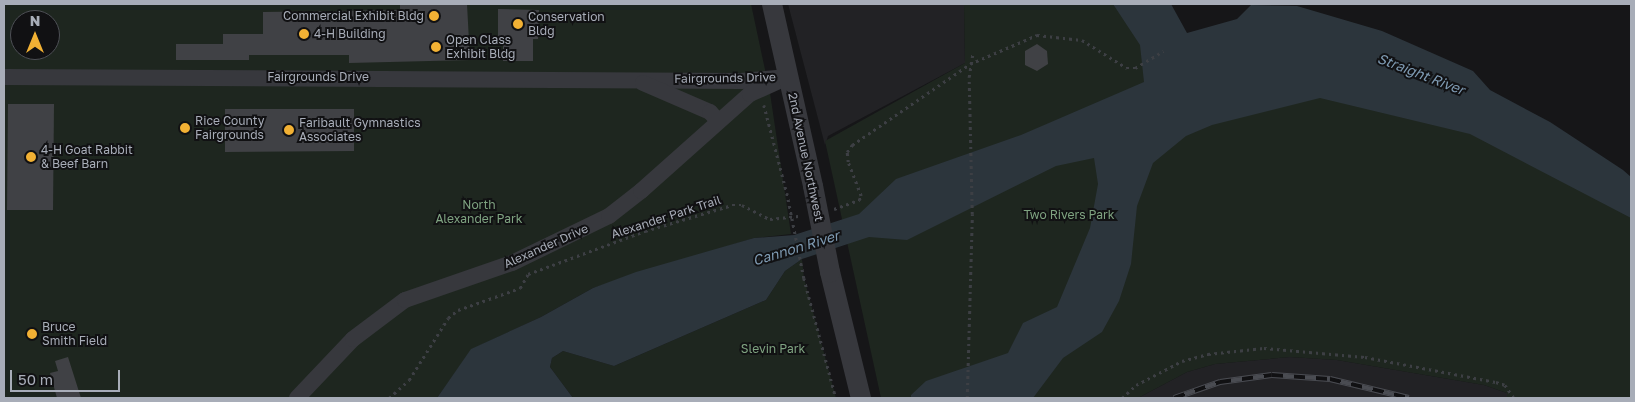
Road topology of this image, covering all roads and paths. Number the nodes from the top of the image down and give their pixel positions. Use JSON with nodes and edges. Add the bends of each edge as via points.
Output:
{"nodes":[{"id":1,"x":772,"y":4,"type":"edge"},
{"id":2,"x":1163,"y":51,"type":"dead end"},
{"id":3,"x":974,"y":52,"type":"dead end"},
{"id":4,"x":970,"y":64,"type":"junction"},
{"id":5,"x":4,"y":77,"type":"edge"},
{"id":6,"x":788,"y":77,"type":"junction"},
{"id":7,"x":632,"y":79,"type":"junction"},
{"id":8,"x":764,"y":105,"type":"dead end"},
{"id":9,"x":718,"y":121,"type":"junction"},
{"id":10,"x":827,"y":210,"type":"dead end"},
{"id":11,"x":808,"y":214,"type":"dead end"},
{"id":12,"x":296,"y":398,"type":"edge"},
{"id":13,"x":389,"y":398,"type":"edge"},
{"id":14,"x":836,"y":398,"type":"edge"},
{"id":15,"x":860,"y":398,"type":"edge"},
{"id":16,"x":967,"y":398,"type":"edge"},
{"id":17,"x":1122,"y":398,"type":"edge"},
{"id":18,"x":1514,"y":398,"type":"edge"}],
"edges":[{"from":1,"to":6,"type":"street","name":"2nd Avenue Northwest"},
{"from":2,"to":4,"type":"path","via":[[1135,68],[1127,68],[1082,40],[1037,35]]},
{"from":3,"to":4,"type":"path"},
{"from":4,"to":10,"type":"path","via":[[852,145],[847,152],[848,162],[861,196],[846,206]]},
{"from":4,"to":16,"type":"path","via":[[972,214]]},
{"from":5,"to":7,"type":"street","name":"Fairgrounds Drive"},
{"from":6,"to":7,"type":"street","name":"Fairgrounds Drive"},
{"from":6,"to":9,"type":"street","name":"Alexander Drive","via":[[750,94]]},
{"from":6,"to":15,"type":"street","name":"2nd Avenue Northwest","bridge":true},
{"from":7,"to":9,"type":"street","name":"Fairgrounds Drive","via":[[710,112]]},
{"from":8,"to":14,"type":"path","bridge":true},
{"from":9,"to":12,"type":"street","name":"Alexander Drive","via":[[641,191],[608,216],[512,263],[405,300],[353,339]]},
{"from":11,"to":13,"type":"path","name":"Alexander Park Trail","via":[[770,220],[742,205],[732,205],[645,231],[528,274],[520,288],[458,310],[448,318],[409,380]]},
{"from":17,"to":18,"type":"path","via":[[1136,385],[1182,361],[1208,354],[1264,348],[1365,357],[1468,376],[1505,386]]}]}
